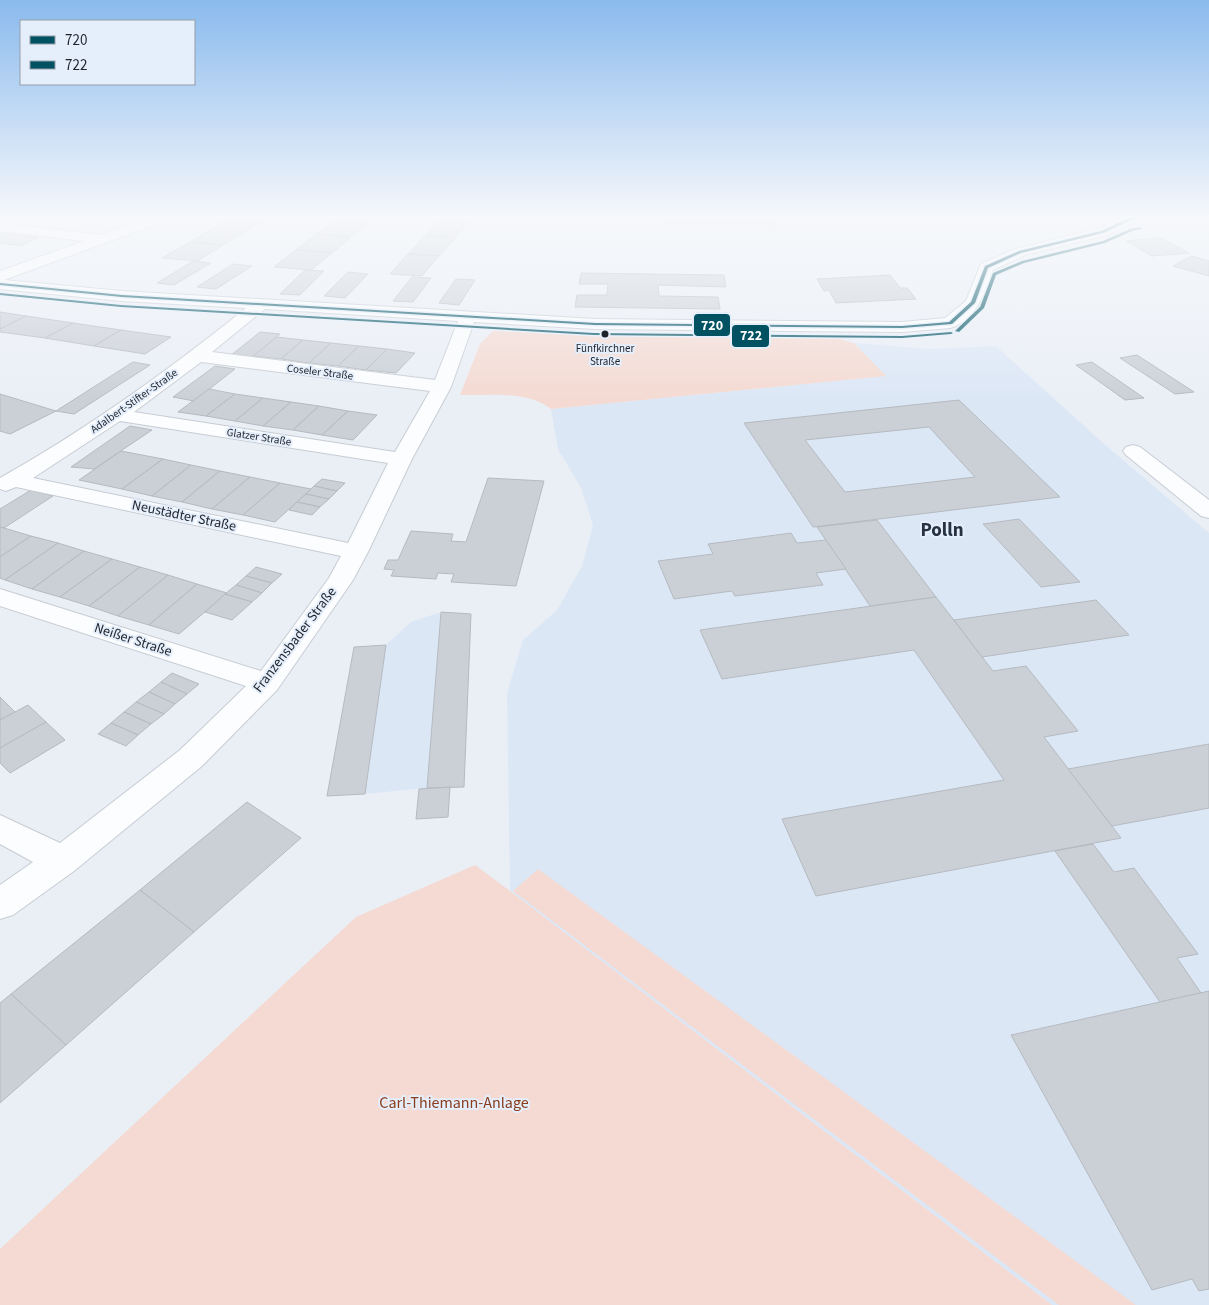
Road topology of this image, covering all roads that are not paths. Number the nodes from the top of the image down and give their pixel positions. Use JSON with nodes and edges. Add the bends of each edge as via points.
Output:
{"nodes":[{"id":1,"x":982,"y":279,"type":"edge"},
{"id":2,"x":0,"y":284,"type":"edge"},
{"id":3,"x":260,"y":304,"type":"junction"},
{"id":4,"x":468,"y":316,"type":"junction"},
{"id":5,"x":198,"y":356,"type":"junction"},
{"id":6,"x":442,"y":387,"type":"junction"},
{"id":7,"x":117,"y":415,"type":"junction"},
{"id":8,"x":1133,"y":451,"type":"dead end"},
{"id":9,"x":401,"y":459,"type":"junction"},
{"id":10,"x":7,"y":483,"type":"edge"},
{"id":11,"x":1209,"y":511,"type":"edge"},
{"id":12,"x":356,"y":552,"type":"junction"},
{"id":13,"x":0,"y":597,"type":"edge"},
{"id":14,"x":267,"y":683,"type":"junction"},
{"id":15,"x":0,"y":828,"type":"edge"},
{"id":16,"x":62,"y":861,"type":"junction"},
{"id":17,"x":0,"y":904,"type":"edge"}],
"edges":[{"from":1,"to":4,"type":"street","via":[[973,304],[950,323],[902,327],[595,324]]},
{"from":2,"to":3,"type":"street","via":[[108,295]]},
{"from":3,"to":4,"type":"street"},
{"from":3,"to":5,"type":"street","name":"Adalbert-Stifter-Straße"},
{"from":4,"to":6,"type":"street","name":"Franzensbader Straße"},
{"from":5,"to":6,"type":"street","name":"Coseler Straße"},
{"from":5,"to":7,"type":"street","name":"Adalbert-Stifter-Straße"},
{"from":6,"to":9,"type":"street","name":"Franzensbader Straße"},
{"from":7,"to":9,"type":"street","name":"Glatzer Straße"},
{"from":7,"to":10,"type":"street","name":"Adalbert-Stifter-Straße"},
{"from":8,"to":11,"type":"street"},
{"from":9,"to":12,"type":"street","name":"Franzensbader Straße"},
{"from":10,"to":12,"type":"street","name":"Neustädter Straße"},
{"from":12,"to":14,"type":"street","name":"Franzensbader Straße","via":[[340,580]]},
{"from":13,"to":14,"type":"street","name":"Neißer Straße"},
{"from":14,"to":16,"type":"street","name":"Franzensbader Straße","via":[[191,758]]},
{"from":15,"to":16,"type":"street"},
{"from":16,"to":17,"type":"street","name":"Franzensbader Straße"}]}
